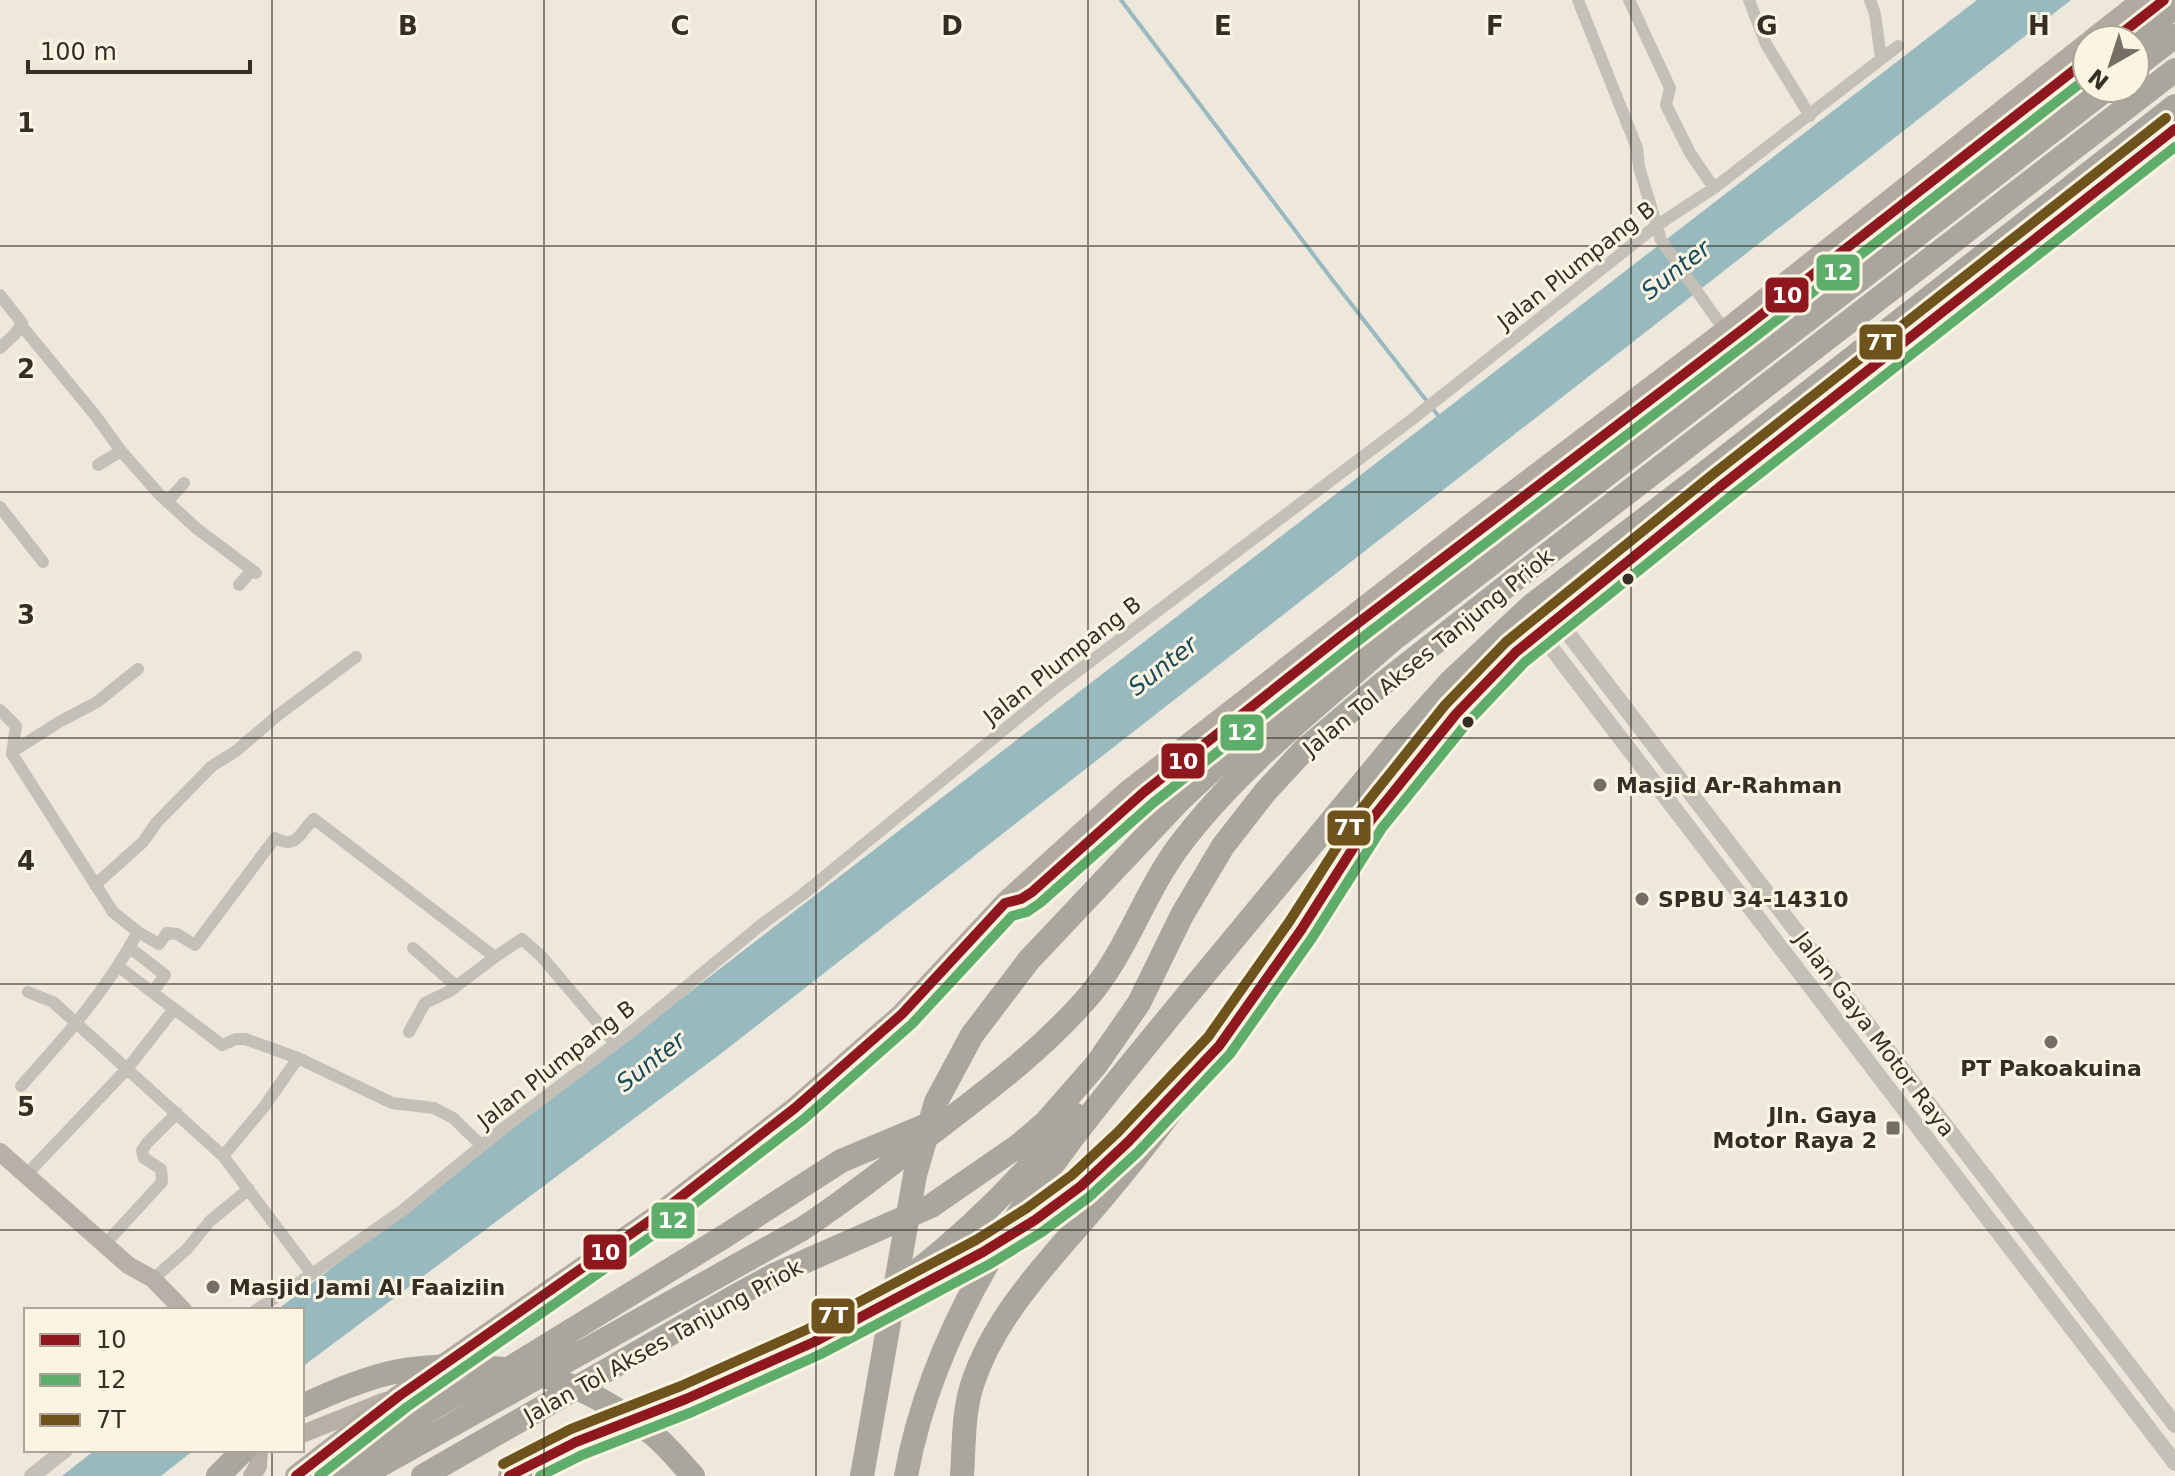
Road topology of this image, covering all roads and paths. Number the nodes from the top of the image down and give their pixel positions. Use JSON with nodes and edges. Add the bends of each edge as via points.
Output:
{"nodes":[{"id":1,"x":1578,"y":0,"type":"edge"},
{"id":2,"x":1629,"y":0,"type":"edge"},
{"id":3,"x":1749,"y":0,"type":"edge"},
{"id":4,"x":1870,"y":0,"type":"edge"},
{"id":5,"x":2143,"y":0,"type":"edge"},
{"id":6,"x":2175,"y":7,"type":"edge"},
{"id":7,"x":2112,"y":24,"type":"edge"},
{"id":8,"x":2151,"y":25,"type":"edge"},
{"id":9,"x":2175,"y":36,"type":"edge"},
{"id":10,"x":1898,"y":46,"type":"dead end"},
{"id":11,"x":2151,"y":55,"type":"edge"},
{"id":12,"x":2071,"y":57,"type":"edge"},
{"id":13,"x":1881,"y":58,"type":"junction"},
{"id":14,"x":2175,"y":70,"type":"edge"},
{"id":15,"x":2071,"y":89,"type":"edge"},
{"id":16,"x":2087,"y":104,"type":"edge"},
{"id":17,"x":2175,"y":106,"type":"edge"},
{"id":18,"x":1810,"y":116,"type":"junction"},
{"id":19,"x":2175,"y":129,"type":"edge"},
{"id":20,"x":1714,"y":188,"type":"junction"},
{"id":21,"x":1656,"y":226,"type":"junction"},
{"id":22,"x":0,"y":295,"type":"edge"},
{"id":23,"x":21,"y":325,"type":"junction"},
{"id":24,"x":1725,"y":331,"type":"junction"},
{"id":25,"x":0,"y":348,"type":"edge"},
{"id":26,"x":121,"y":451,"type":"junction"},
{"id":27,"x":98,"y":465,"type":"dead end"},
{"id":28,"x":184,"y":483,"type":"dead end"},
{"id":29,"x":167,"y":502,"type":"junction"},
{"id":30,"x":0,"y":507,"type":"edge"},
{"id":31,"x":43,"y":562,"type":"dead end"},
{"id":32,"x":239,"y":585,"type":"dead end"},
{"id":33,"x":1548,"y":626,"type":"junction"},
{"id":34,"x":356,"y":657,"type":"dead end"},
{"id":35,"x":138,"y":669,"type":"dead end"},
{"id":36,"x":0,"y":710,"type":"edge"},
{"id":37,"x":1642,"y":732,"type":"junction"},
{"id":38,"x":1626,"y":745,"type":"junction"},
{"id":39,"x":12,"y":752,"type":"junction"},
{"id":40,"x":95,"y":885,"type":"junction"},
{"id":41,"x":138,"y":932,"type":"junction"},
{"id":42,"x":129,"y":947,"type":"junction"},
{"id":43,"x":413,"y":948,"type":"dead end"},
{"id":44,"x":495,"y":957,"type":"junction"},
{"id":45,"x":119,"y":967,"type":"junction"},
{"id":46,"x":456,"y":986,"type":"junction"},
{"id":47,"x":28,"y":992,"type":"dead end"},
{"id":48,"x":153,"y":992,"type":"junction"},
{"id":49,"x":174,"y":1009,"type":"junction"},
{"id":50,"x":78,"y":1023,"type":"junction"},
{"id":51,"x":409,"y":1032,"type":"dead end"},
{"id":52,"x":615,"y":1043,"type":"junction"},
{"id":53,"x":1219,"y":1046,"type":"junction"},
{"id":54,"x":298,"y":1058,"type":"junction"},
{"id":55,"x":1096,"y":1065,"type":"junction"},
{"id":56,"x":127,"y":1069,"type":"junction"},
{"id":57,"x":21,"y":1086,"type":"dead end"},
{"id":58,"x":961,"y":1111,"type":"junction"},
{"id":59,"x":177,"y":1113,"type":"junction"},
{"id":60,"x":1938,"y":1116,"type":"junction"},
{"id":61,"x":1921,"y":1129,"type":"junction"},
{"id":62,"x":482,"y":1146,"type":"junction"},
{"id":63,"x":0,"y":1152,"type":"edge"},
{"id":64,"x":223,"y":1156,"type":"junction"},
{"id":65,"x":27,"y":1174,"type":"junction"},
{"id":66,"x":249,"y":1189,"type":"junction"},
{"id":67,"x":105,"y":1244,"type":"junction"},
{"id":68,"x":312,"y":1274,"type":"junction"},
{"id":69,"x":147,"y":1277,"type":"junction"},
{"id":70,"x":162,"y":1308,"type":"edge"},
{"id":71,"x":181,"y":1308,"type":"edge"},
{"id":72,"x":259,"y":1308,"type":"edge"},
{"id":73,"x":814,"y":1342,"type":"junction"},
{"id":74,"x":399,"y":1396,"type":"junction"},
{"id":75,"x":304,"y":1405,"type":"edge"},
{"id":76,"x":2175,"y":1425,"type":"edge"},
{"id":77,"x":304,"y":1433,"type":"edge"},
{"id":78,"x":62,"y":1452,"type":"edge"},
{"id":79,"x":242,"y":1452,"type":"edge"},
{"id":80,"x":259,"y":1452,"type":"edge"},
{"id":81,"x":2175,"y":1463,"type":"edge"},
{"id":82,"x":32,"y":1476,"type":"edge"},
{"id":83,"x":218,"y":1476,"type":"edge"},
{"id":84,"x":252,"y":1476,"type":"edge"},
{"id":85,"x":296,"y":1476,"type":"edge"},
{"id":86,"x":328,"y":1476,"type":"edge"},
{"id":87,"x":361,"y":1476,"type":"edge"},
{"id":88,"x":423,"y":1476,"type":"edge"},
{"id":89,"x":509,"y":1476,"type":"edge"},
{"id":90,"x":693,"y":1476,"type":"edge"},
{"id":91,"x":862,"y":1476,"type":"edge"},
{"id":92,"x":906,"y":1476,"type":"edge"},
{"id":93,"x":962,"y":1476,"type":"edge"}],
"edges":[{"from":1,"to":21,"type":"street","via":[[1637,148]]},
{"from":2,"to":20,"type":"street","via":[[1670,88],[1666,105]]},
{"from":3,"to":18,"type":"street","via":[[1766,44]]},
{"from":4,"to":13,"type":"street"},
{"from":5,"to":7,"type":"highway"},
{"from":6,"to":8,"type":"highway"},
{"from":9,"to":11,"type":"highway"},
{"from":10,"to":13,"type":"street","name":"Jalan Plumpang B"},
{"from":12,"to":24,"type":"highway"},
{"from":13,"to":18,"type":"street","name":"Jalan Plumpang B"},
{"from":14,"to":55,"type":"highway","name":"Jalan Tol Akses Tanjung Priok","via":[[1513,581],[1303,751],[1223,846],[1139,1003]]},
{"from":15,"to":91,"type":"highway","bridge":true,"via":[[1702,381],[1367,633],[1181,799],[1029,960],[972,1035],[925,1133]]},
{"from":16,"to":58,"type":"highway","name":"Jalan Tol Akses Tanjung Priok","via":[[1391,641],[1249,764],[1178,847],[1091,994],[1028,1058]]},
{"from":17,"to":92,"type":"highway","bridge":true,"via":[[1531,606],[1450,682],[1112,1088],[1038,1185],[978,1278],[950,1335]]},
{"from":18,"to":20,"type":"street","name":"Jalan Plumpang B"},
{"from":19,"to":33,"type":"highway"},
{"from":20,"to":21,"type":"street","name":"Jalan Plumpang B"},
{"from":21,"to":24,"type":"street"},
{"from":21,"to":52,"type":"street","name":"Jalan Plumpang B","via":[[1443,396],[1050,692]]},
{"from":22,"to":23,"type":"street","via":[[21,318]]},
{"from":23,"to":25,"type":"street"},
{"from":23,"to":26,"type":"street"},
{"from":24,"to":74,"type":"highway","via":[[1127,792],[1005,903],[902,1014],[795,1108],[655,1217]]},
{"from":26,"to":27,"type":"street"},
{"from":26,"to":29,"type":"street"},
{"from":28,"to":29,"type":"street"},
{"from":29,"to":32,"type":"street","via":[[254,571]]},
{"from":30,"to":31,"type":"street"},
{"from":33,"to":37,"type":"street","name":"Jalan Gaya Motor Raya"},
{"from":33,"to":38,"type":"street","name":"Jalan Gaya Motor Raya"},
{"from":33,"to":53,"type":"highway","via":[[1456,714],[1381,807]]},
{"from":34,"to":40,"type":"street","via":[[212,766],[143,842]]},
{"from":35,"to":39,"type":"street","via":[[97,702]]},
{"from":36,"to":39,"type":"street","via":[[16,726]]},
{"from":37,"to":38,"type":"street"},
{"from":37,"to":60,"type":"street","name":"Jalan Gaya Motor Raya"},
{"from":38,"to":61,"type":"street","name":"Jalan Gaya Motor Raya"},
{"from":39,"to":40,"type":"street"},
{"from":40,"to":41,"type":"street","via":[[113,912]]},
{"from":41,"to":42,"type":"street"},
{"from":41,"to":44,"type":"street","via":[[159,944],[167,933],[195,945],[275,838],[293,842],[314,819]]},
{"from":42,"to":45,"type":"street"},
{"from":42,"to":48,"type":"street","via":[[165,975]]},
{"from":43,"to":46,"type":"street"},
{"from":44,"to":46,"type":"street"},
{"from":44,"to":52,"type":"street","via":[[522,939]]},
{"from":45,"to":48,"type":"street"},
{"from":45,"to":50,"type":"street"},
{"from":46,"to":51,"type":"street","via":[[425,1003]]},
{"from":47,"to":50,"type":"street","via":[[53,1002]]},
{"from":48,"to":49,"type":"street"},
{"from":49,"to":54,"type":"street","via":[[222,1045],[245,1039]]},
{"from":49,"to":56,"type":"street"},
{"from":50,"to":56,"type":"street"},
{"from":50,"to":57,"type":"street"},
{"from":52,"to":62,"type":"street","name":"Jalan Plumpang B"},
{"from":53,"to":73,"type":"highway","via":[[1128,1142],[1035,1220]]},
{"from":53,"to":93,"type":"highway","via":[[1137,1157],[1025,1289],[990,1344],[965,1419]]},
{"from":54,"to":62,"type":"street","via":[[392,1103],[434,1108]]},
{"from":54,"to":64,"type":"street"},
{"from":55,"to":73,"type":"highway","via":[[1073,1115],[1009,1187],[918,1270]]},
{"from":55,"to":88,"type":"highway","name":"Jalan Tol Akses Tanjung Priok","via":[[1045,1123],[931,1206],[774,1275]]},
{"from":56,"to":59,"type":"street"},
{"from":56,"to":65,"type":"street"},
{"from":58,"to":86,"type":"highway","via":[[841,1161],[502,1373],[401,1425]]},
{"from":58,"to":87,"type":"highway","name":"Jalan Tol Akses Tanjung Priok","via":[[802,1229]]},
{"from":59,"to":64,"type":"street"},
{"from":59,"to":67,"type":"street","via":[[142,1151],[161,1169],[162,1182]]},
{"from":60,"to":61,"type":"street"},
{"from":60,"to":76,"type":"street","name":"Jalan Gaya Motor Raya"},
{"from":61,"to":81,"type":"street","name":"Jalan Gaya Motor Raya"},
{"from":62,"to":68,"type":"street","name":"Jalan Plumpang B"},
{"from":63,"to":65,"type":"main road"},
{"from":64,"to":66,"type":"street"},
{"from":65,"to":67,"type":"main road"},
{"from":66,"to":68,"type":"street"},
{"from":66,"to":69,"type":"street","via":[[210,1221],[187,1249]]},
{"from":67,"to":69,"type":"main road"},
{"from":68,"to":72,"type":"street","name":"Jalan Plumpang B"},
{"from":69,"to":70,"type":"main road","via":[[144,1284]]},
{"from":69,"to":71,"type":"main road"},
{"from":73,"to":89,"type":"highway","via":[[576,1442]]},
{"from":74,"to":77,"type":"main road"},
{"from":74,"to":85,"type":"highway"},
{"from":75,"to":90,"type":"highway","bridge":true,"via":[[396,1371],[514,1370],[589,1394],[651,1433]]},
{"from":78,"to":82,"type":"street"},
{"from":79,"to":83,"type":"highway"},
{"from":80,"to":84,"type":"main road"}]}
